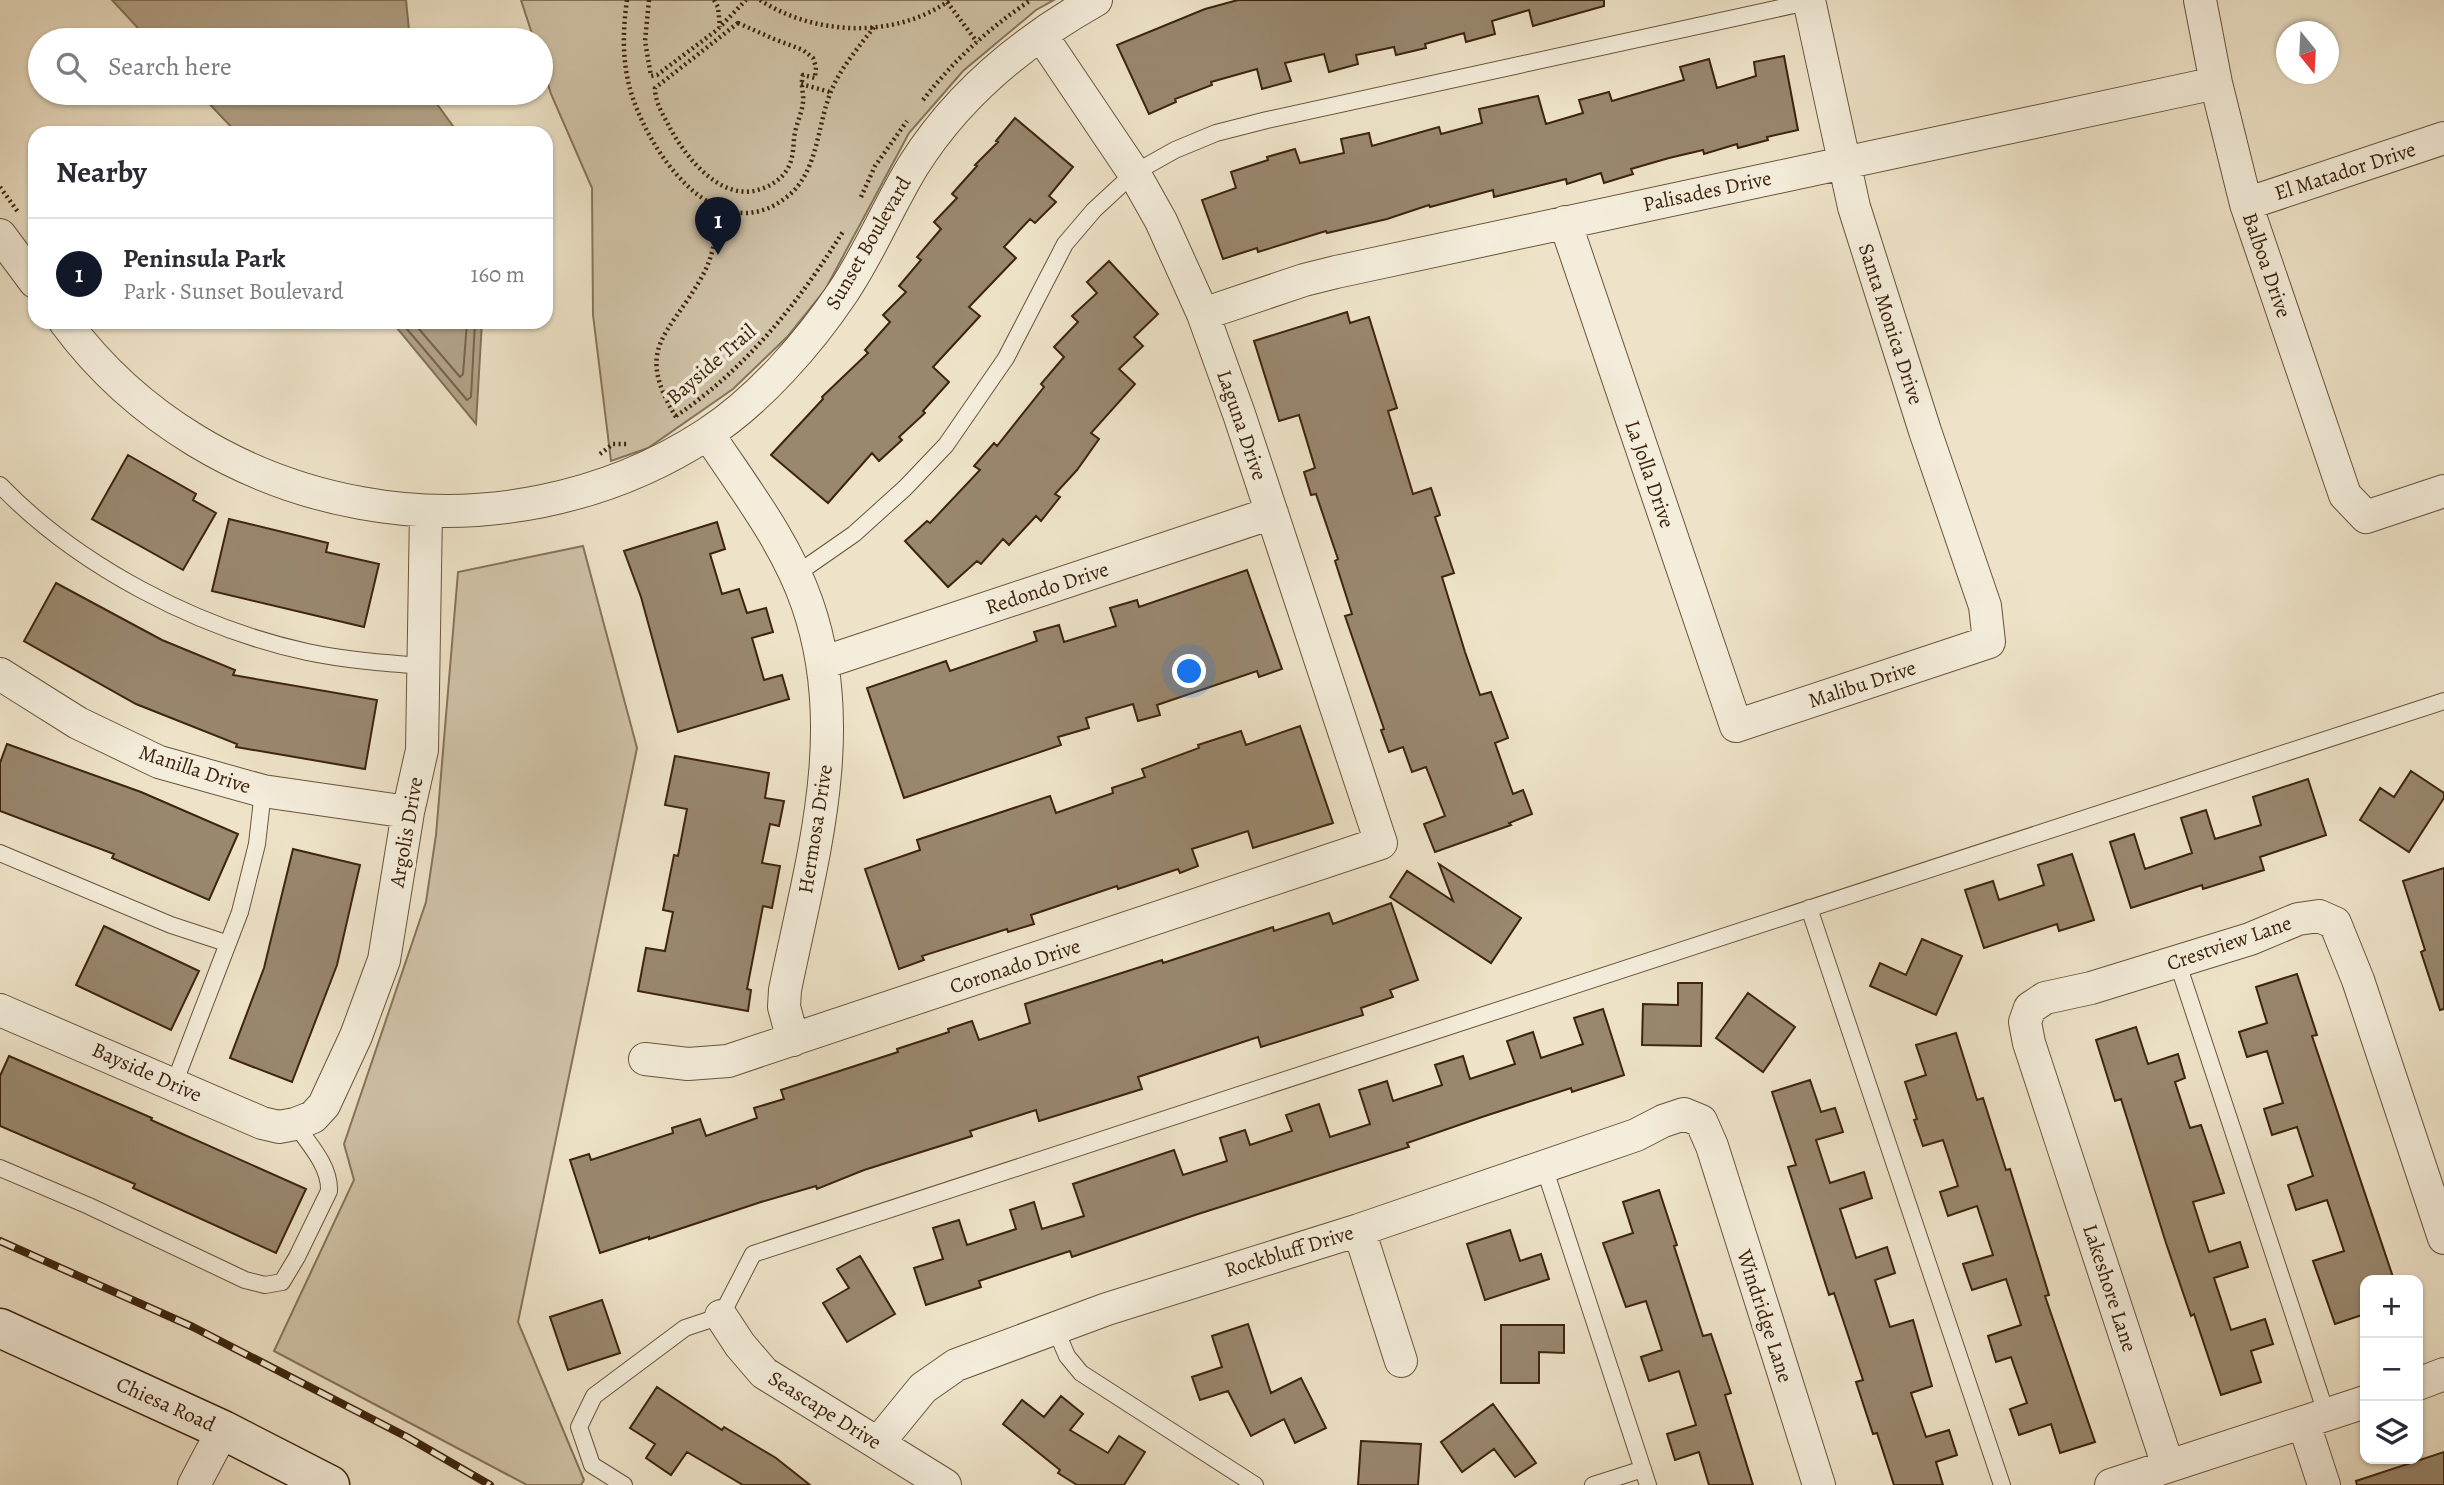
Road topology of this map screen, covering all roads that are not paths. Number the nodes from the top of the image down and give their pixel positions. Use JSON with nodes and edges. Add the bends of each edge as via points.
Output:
{"nodes":[{"id":1,"x":1096,"y":0,"type":"edge"},
{"id":2,"x":2200,"y":0,"type":"edge"},
{"id":3,"x":1812,"y":1,"type":"edge"},
{"id":4,"x":1041,"y":35,"type":"junction"},
{"id":5,"x":2216,"y":83,"type":"junction"},
{"id":6,"x":2444,"y":138,"type":"edge"},
{"id":7,"x":1844,"y":162,"type":"junction"},
{"id":8,"x":1134,"y":173,"type":"junction"},
{"id":9,"x":2246,"y":204,"type":"junction"},
{"id":10,"x":1564,"y":222,"type":"junction"},
{"id":11,"x":1203,"y":314,"type":"junction"},
{"id":12,"x":71,"y":329,"type":"edge"},
{"id":13,"x":708,"y":434,"type":"junction"},
{"id":14,"x":0,"y":485,"type":"edge"},
{"id":15,"x":2444,"y":491,"type":"edge"},
{"id":16,"x":426,"y":510,"type":"junction"},
{"id":17,"x":1272,"y":513,"type":"junction"},
{"id":18,"x":795,"y":575,"type":"junction"},
{"id":19,"x":1989,"y":642,"type":"joint"},
{"id":20,"x":822,"y":663,"type":"junction"},
{"id":21,"x":424,"y":666,"type":"junction"},
{"id":22,"x":0,"y":674,"type":"edge"},
{"id":23,"x":2444,"y":702,"type":"edge"},
{"id":24,"x":1736,"y":726,"type":"joint"},
{"id":25,"x":263,"y":791,"type":"junction"},
{"id":26,"x":408,"y":812,"type":"junction"},
{"id":27,"x":1381,"y":844,"type":"joint"},
{"id":28,"x":0,"y":853,"type":"edge"},
{"id":29,"x":1809,"y":908,"type":"junction"},
{"id":30,"x":226,"y":943,"type":"junction"},
{"id":31,"x":2177,"y":961,"type":"junction"},
{"id":32,"x":0,"y":1010,"type":"edge"},
{"id":33,"x":793,"y":1040,"type":"junction"},
{"id":34,"x":645,"y":1059,"type":"dead end"},
{"id":35,"x":174,"y":1084,"type":"junction"},
{"id":36,"x":2053,"y":1111,"type":"joint"},
{"id":37,"x":295,"y":1124,"type":"junction"},
{"id":38,"x":1712,"y":1146,"type":"joint"},
{"id":39,"x":0,"y":1167,"type":"edge"},
{"id":40,"x":1544,"y":1167,"type":"junction"},
{"id":41,"x":1359,"y":1230,"type":"junction"},
{"id":42,"x":2444,"y":1238,"type":"edge"},
{"id":43,"x":721,"y":1316,"type":"junction"},
{"id":44,"x":0,"y":1328,"type":"edge"},
{"id":45,"x":1055,"y":1328,"type":"junction"},
{"id":46,"x":1401,"y":1361,"type":"dead end"},
{"id":47,"x":2444,"y":1374,"type":"edge"},
{"id":48,"x":2423,"y":1382,"type":"edge"},
{"id":49,"x":2360,"y":1404,"type":"edge"},
{"id":50,"x":2315,"y":1420,"type":"junction"},
{"id":51,"x":223,"y":1430,"type":"junction"},
{"id":52,"x":878,"y":1443,"type":"junction"},
{"id":53,"x":2168,"y":1466,"type":"junction"},
{"id":54,"x":1646,"y":1477,"type":"edge"},
{"id":55,"x":194,"y":1485,"type":"edge"},
{"id":56,"x":330,"y":1485,"type":"edge"},
{"id":57,"x":624,"y":1485,"type":"edge"},
{"id":58,"x":945,"y":1485,"type":"edge"},
{"id":59,"x":1255,"y":1485,"type":"edge"},
{"id":60,"x":1593,"y":1485,"type":"edge"},
{"id":61,"x":1819,"y":1485,"type":"edge"},
{"id":62,"x":2002,"y":1485,"type":"edge"},
{"id":63,"x":2111,"y":1485,"type":"edge"},
{"id":64,"x":2324,"y":1485,"type":"edge"}],
"edges":[{"from":1,"to":4,"type":"street","name":"Sunset Boulevard"},
{"from":2,"to":5,"type":"street","name":"Balboa Drive"},
{"from":3,"to":7,"type":"street","name":"Santa Monica Drive"},
{"from":3,"to":8,"type":"lane","via":[[1267,120],[1216,133]]},
{"from":4,"to":8,"type":"street","name":"Laguna Drive"},
{"from":4,"to":13,"type":"street","name":"Sunset Boulevard","via":[[1000,65],[939,127],[825,318],[765,385]]},
{"from":5,"to":7,"type":"street","name":"Palisades Drive"},
{"from":5,"to":9,"type":"street","name":"Balboa Drive"},
{"from":6,"to":9,"type":"street","name":"El Matador Drive"},
{"from":7,"to":10,"type":"street","name":"Palisades Drive"},
{"from":7,"to":19,"type":"street","name":"Santa Monica Drive","via":[[1854,207],[1985,606]]},
{"from":8,"to":11,"type":"street","name":"Laguna Drive"},
{"from":8,"to":18,"type":"lane","via":[[1065,244],[1006,358],[946,445],[854,534]]},
{"from":9,"to":15,"type":"street","name":"Balboa Drive","via":[[2345,495],[2366,517]]},
{"from":10,"to":11,"type":"street","name":"Palisades Drive","via":[[1336,271]]},
{"from":10,"to":24,"type":"street","name":"La Jolla Drive"},
{"from":11,"to":17,"type":"street","name":"Laguna Drive"},
{"from":12,"to":16,"type":"street","name":"Sunset Boulevard","via":[[138,398],[233,463],[334,498]]},
{"from":13,"to":16,"type":"street","name":"Sunset Boulevard","via":[[637,472],[568,495],[501,508]]},
{"from":13,"to":18,"type":"street","name":"Hermosa Drive"},
{"from":14,"to":21,"type":"lane","via":[[71,546],[184,611],[244,635],[306,652]]},
{"from":16,"to":21,"type":"street","name":"Argolis Drive"},
{"from":17,"to":20,"type":"street","name":"Redondo Drive"},
{"from":17,"to":27,"type":"street","name":"Laguna Drive"},
{"from":18,"to":20,"type":"street","name":"Hermosa Drive","via":[[807,602]]},
{"from":19,"to":24,"type":"street","name":"Malibu Drive"},
{"from":20,"to":33,"type":"street","name":"Hermosa Drive","via":[[827,768],[785,990],[784,1007]]},
{"from":21,"to":26,"type":"street","name":"Argolis Drive","via":[[422,750]]},
{"from":22,"to":25,"type":"street","name":"Manilla Drive","via":[[78,723],[159,762]]},
{"from":23,"to":29,"type":"lane"},
{"from":25,"to":26,"type":"street","name":"Manilla Drive"},
{"from":25,"to":30,"type":"lane","via":[[257,844],[240,912]]},
{"from":26,"to":37,"type":"street","name":"Argolis Drive","via":[[384,960],[324,1105],[313,1117]]},
{"from":27,"to":33,"type":"street","name":"Coronado Drive"},
{"from":28,"to":30,"type":"lane","via":[[171,925]]},
{"from":29,"to":43,"type":"lane","via":[[753,1254]]},
{"from":29,"to":62,"type":"lane"},
{"from":30,"to":35,"type":"lane"},
{"from":31,"to":36,"type":"street","name":"Crestview Lane","via":[[2091,988],[2058,993],[2030,1008],[2025,1022],[2029,1043]]},
{"from":31,"to":42,"type":"street","name":"Crestview Lane","via":[[2298,919],[2319,916],[2335,923]]},
{"from":31,"to":50,"type":"lane"},
{"from":32,"to":35,"type":"street","name":"Bayside Drive"},
{"from":33,"to":34,"type":"street","name":"Coronado Drive","via":[[728,1062]]},
{"from":35,"to":37,"type":"street","name":"Bayside Drive","via":[[262,1123]]},
{"from":36,"to":53,"type":"street","name":"Lakeshore Lane"},
{"from":37,"to":39,"type":"lane","via":[[321,1162],[329,1191],[282,1282],[265,1285],[245,1280]]},
{"from":38,"to":40,"type":"street","name":"Rockbluff Drive","via":[[1701,1121],[1684,1115]]},
{"from":38,"to":61,"type":"street","name":"Windridge Lane"},
{"from":40,"to":41,"type":"street","name":"Rockbluff Drive"},
{"from":40,"to":54,"type":"lane"},
{"from":41,"to":45,"type":"street","name":"Rockbluff Drive"},
{"from":41,"to":46,"type":"street"},
{"from":43,"to":52,"type":"street","name":"Seascape Drive","via":[[764,1373]]},
{"from":43,"to":57,"type":"lane","via":[[685,1328],[594,1396],[579,1427],[592,1465]]},
{"from":44,"to":51,"type":"main road","name":"Chiesa Road"},
{"from":45,"to":52,"type":"street","name":"Rockbluff Drive","via":[[956,1366],[923,1388]]},
{"from":45,"to":59,"type":"lane","via":[[1067,1356],[1081,1373]]},
{"from":47,"to":48,"type":"street"},
{"from":49,"to":50,"type":"street"},
{"from":50,"to":53,"type":"street"},
{"from":50,"to":64,"type":"street"},
{"from":51,"to":55,"type":"street"},
{"from":51,"to":56,"type":"main road","name":"Chiesa Road"},
{"from":52,"to":58,"type":"street","name":"Seascape Drive"},
{"from":53,"to":63,"type":"street"},
{"from":54,"to":60,"type":"lane"}]}
